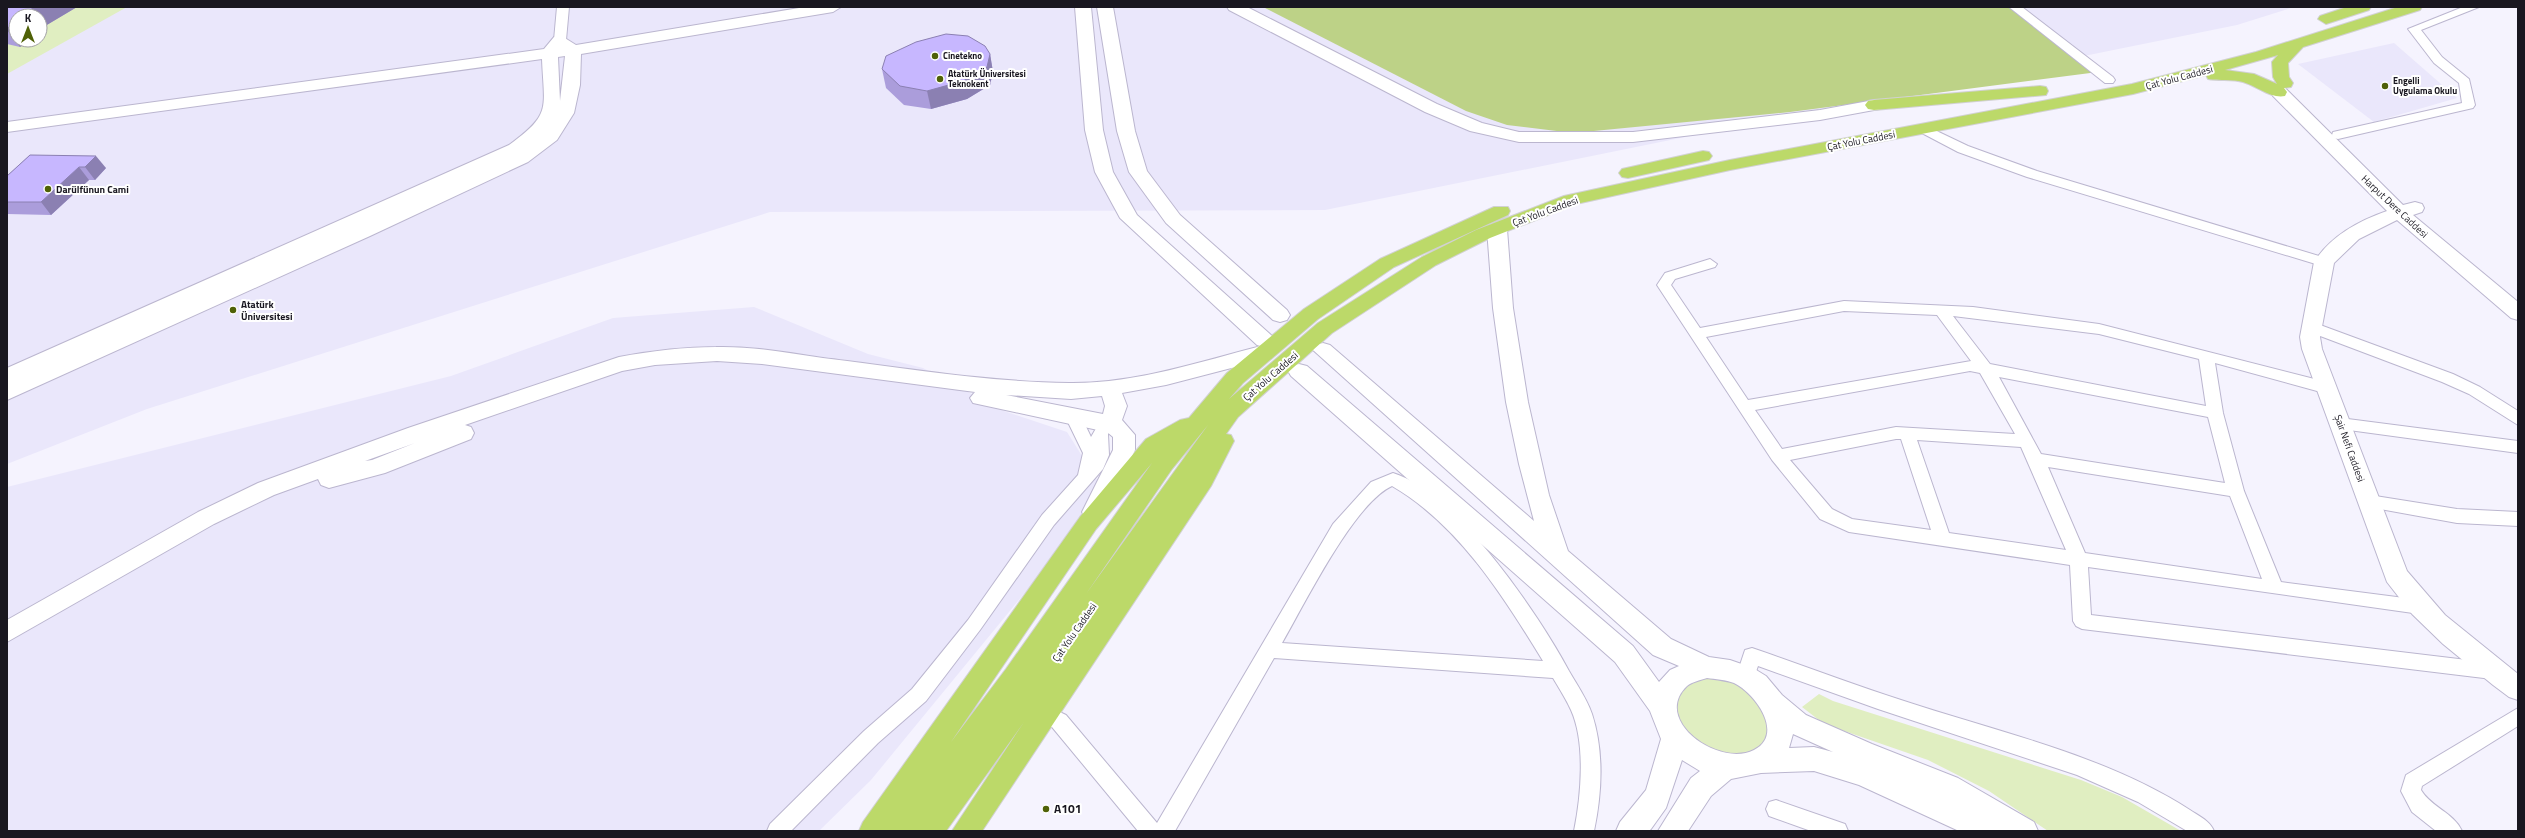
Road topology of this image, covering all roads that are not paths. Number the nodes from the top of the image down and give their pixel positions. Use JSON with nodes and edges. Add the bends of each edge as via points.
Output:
{"nodes":[{"id":1,"x":563,"y":7,"type":"edge"},
{"id":2,"x":784,"y":7,"type":"edge"},
{"id":3,"x":833,"y":7,"type":"edge"},
{"id":4,"x":1083,"y":7,"type":"edge"},
{"id":5,"x":1105,"y":7,"type":"edge"},
{"id":6,"x":1235,"y":7,"type":"edge"},
{"id":7,"x":2015,"y":7,"type":"edge"},
{"id":8,"x":2363,"y":7,"type":"edge"},
{"id":9,"x":2414,"y":7,"type":"edge"},
{"id":10,"x":2473,"y":7,"type":"edge"},
{"id":11,"x":2297,"y":44,"type":"junction"},
{"id":12,"x":561,"y":48,"type":"junction"},
{"id":13,"x":2247,"y":52,"type":"junction"},
{"id":14,"x":2182,"y":77,"type":"junction"},
{"id":15,"x":2109,"y":80,"type":"junction"},
{"id":16,"x":2282,"y":87,"type":"junction"},
{"id":17,"x":2040,"y":91,"type":"junction"},
{"id":18,"x":1874,"y":105,"type":"joint"},
{"id":19,"x":7,"y":116,"type":"edge"},
{"id":20,"x":7,"y":127,"type":"edge"},
{"id":21,"x":1924,"y":129,"type":"junction"},
{"id":22,"x":2338,"y":135,"type":"junction"},
{"id":23,"x":2407,"y":210,"type":"junction"},
{"id":24,"x":1497,"y":229,"type":"junction"},
{"id":25,"x":2324,"y":262,"type":"junction"},
{"id":26,"x":1710,"y":264,"type":"dead end"},
{"id":27,"x":2518,"y":296,"type":"edge"},
{"id":28,"x":1941,"y":310,"type":"junction"},
{"id":29,"x":2518,"y":313,"type":"edge"},
{"id":30,"x":1280,"y":314,"type":"dead end"},
{"id":31,"x":2312,"y":327,"type":"junction"},
{"id":32,"x":1696,"y":334,"type":"junction"},
{"id":33,"x":1265,"y":346,"type":"junction"},
{"id":34,"x":1324,"y":350,"type":"dead end"},
{"id":35,"x":2206,"y":355,"type":"junction"},
{"id":36,"x":1985,"y":368,"type":"junction"},
{"id":37,"x":1299,"y":371,"type":"dead end"},
{"id":38,"x":7,"y":377,"type":"edge"},
{"id":39,"x":1100,"y":388,"type":"junction"},
{"id":40,"x":2328,"y":388,"type":"junction"},
{"id":41,"x":7,"y":392,"type":"edge"},
{"id":42,"x":1245,"y":398,"type":"junction"},
{"id":43,"x":1744,"y":406,"type":"junction"},
{"id":44,"x":2215,"y":413,"type":"junction"},
{"id":45,"x":1073,"y":416,"type":"junction"},
{"id":46,"x":1201,"y":418,"type":"junction"},
{"id":47,"x":2518,"y":420,"type":"edge"},
{"id":48,"x":1107,"y":424,"type":"junction"},
{"id":49,"x":2340,"y":424,"type":"junction"},
{"id":50,"x":1907,"y":434,"type":"junction"},
{"id":51,"x":2026,"y":441,"type":"junction"},
{"id":52,"x":2518,"y":447,"type":"edge"},
{"id":53,"x":391,"y":453,"type":"junction"},
{"id":54,"x":1778,"y":456,"type":"junction"},
{"id":55,"x":2036,"y":459,"type":"junction"},
{"id":56,"x":365,"y":461,"type":"junction"},
{"id":57,"x":1086,"y":477,"type":"junction"},
{"id":58,"x":2236,"y":491,"type":"junction"},
{"id":59,"x":2370,"y":501,"type":"junction"},
{"id":60,"x":2518,"y":519,"type":"edge"},
{"id":61,"x":1088,"y":523,"type":"junction"},
{"id":62,"x":1942,"y":538,"type":"junction"},
{"id":63,"x":1560,"y":559,"type":"junction"},
{"id":64,"x":2079,"y":559,"type":"junction"},
{"id":65,"x":2275,"y":588,"type":"junction"},
{"id":66,"x":2420,"y":607,"type":"junction"},
{"id":67,"x":7,"y":632,"type":"edge"},
{"id":68,"x":7,"y":645,"type":"edge"},
{"id":69,"x":1267,"y":650,"type":"junction"},
{"id":70,"x":1706,"y":668,"type":"junction"},
{"id":71,"x":1559,"y":670,"type":"junction"},
{"id":72,"x":2492,"y":671,"type":"junction"},
{"id":73,"x":1745,"y":677,"type":"junction"},
{"id":74,"x":2518,"y":689,"type":"edge"},
{"id":75,"x":1774,"y":704,"type":"junction"},
{"id":76,"x":1662,"y":707,"type":"junction"},
{"id":77,"x":1046,"y":714,"type":"junction"},
{"id":78,"x":2518,"y":716,"type":"edge"},
{"id":79,"x":1676,"y":738,"type":"junction"},
{"id":80,"x":1761,"y":761,"type":"junction"},
{"id":81,"x":1726,"y":766,"type":"junction"},
{"id":82,"x":1776,"y":809,"type":"dead end"},
{"id":83,"x":777,"y":831,"type":"edge"},
{"id":84,"x":873,"y":831,"type":"edge"},
{"id":85,"x":900,"y":831,"type":"edge"},
{"id":86,"x":929,"y":831,"type":"edge"},
{"id":87,"x":966,"y":831,"type":"edge"},
{"id":88,"x":1151,"y":831,"type":"edge"},
{"id":89,"x":1164,"y":831,"type":"edge"},
{"id":90,"x":1584,"y":831,"type":"edge"},
{"id":91,"x":1630,"y":831,"type":"edge"},
{"id":92,"x":1672,"y":831,"type":"edge"},
{"id":93,"x":1838,"y":831,"type":"edge"},
{"id":94,"x":1984,"y":831,"type":"edge"},
{"id":95,"x":2024,"y":831,"type":"edge"},
{"id":96,"x":2204,"y":831,"type":"edge"},
{"id":97,"x":2452,"y":831,"type":"edge"}],
"edges":[{"from":1,"to":12,"type":"street"},
{"from":2,"to":12,"type":"street"},
{"from":3,"to":12,"type":"street"},
{"from":4,"to":33,"type":"street","via":[[1094,130],[1104,172],[1129,218]]},
{"from":5,"to":30,"type":"street","via":[[1126,131],[1138,172],[1173,219]]},
{"from":6,"to":18,"type":"street","via":[[1430,108],[1476,127],[1519,137],[1633,137],[1820,115]]},
{"from":7,"to":15,"type":"street"},
{"from":8,"to":13,"type":"highway","name":"Çat Yolu Caddesi"},
{"from":9,"to":11,"type":"highway","name":"Çat Yolu Caddesi"},
{"from":10,"to":22,"type":"street","via":[[2414,29],[2438,60],[2465,82],[2469,105]]},
{"from":11,"to":13,"type":"highway","name":"Çat Yolu Caddesi"},
{"from":11,"to":16,"type":"highway","via":[[2280,62]]},
{"from":12,"to":19,"type":"street"},
{"from":12,"to":20,"type":"street"},
{"from":12,"to":38,"type":"street","via":[[549,118],[538,132],[515,149]]},
{"from":12,"to":41,"type":"street","via":[[572,86],[566,113],[562,125],[552,137],[535,150],[364,232]]},
{"from":13,"to":14,"type":"highway","name":"Çat Yolu Caddesi"},
{"from":13,"to":15,"type":"highway","name":"Çat Yolu Caddesi"},
{"from":13,"to":16,"type":"highway"},
{"from":14,"to":16,"type":"highway","via":[[2230,74]]},
{"from":14,"to":21,"type":"highway","name":"Çat Yolu Caddesi","via":[[2133,89]]},
{"from":15,"to":17,"type":"highway","name":"Çat Yolu Caddesi"},
{"from":16,"to":22,"type":"street","name":"Harput Dere Caddesi"},
{"from":16,"to":23,"type":"street","name":"Harput Dere Caddesi"},
{"from":17,"to":18,"type":"highway"},
{"from":17,"to":33,"type":"highway","name":"Çat Yolu Caddesi","via":[[1664,163],[1548,193],[1464,226],[1387,263]]},
{"from":21,"to":24,"type":"highway","name":"Çat Yolu Caddesi","via":[[1730,165],[1571,200]]},
{"from":21,"to":25,"type":"street","via":[[1962,149],[2032,174]]},
{"from":22,"to":23,"type":"street","name":"Harput Dere Caddesi"},
{"from":23,"to":25,"type":"street","name":"Şair Nefi Caddesi","via":[[2338,244]]},
{"from":23,"to":27,"type":"street","name":"Harput Dere Caddesi"},
{"from":23,"to":29,"type":"street","name":"Harput Dere Caddesi"},
{"from":24,"to":42,"type":"highway","name":"Çat Yolu Caddesi","via":[[1429,261],[1325,328]]},
{"from":24,"to":63,"type":"street","via":[[1503,306],[1526,443],[1537,497]]},
{"from":25,"to":31,"type":"street","name":"Şair Nefi Caddesi"},
{"from":26,"to":32,"type":"street","via":[[1670,276],[1664,285]]},
{"from":28,"to":32,"type":"street","via":[[1844,306]]},
{"from":28,"to":35,"type":"street","via":[[2012,316],[2099,329]]},
{"from":28,"to":36,"type":"street"},
{"from":31,"to":40,"type":"street","name":"Şair Nefi Caddesi","via":[[2312,349]]},
{"from":31,"to":47,"type":"street","via":[[2455,383],[2496,404]]},
{"from":32,"to":43,"type":"street"},
{"from":33,"to":39,"type":"street","via":[[1166,378]]},
{"from":33,"to":46,"type":"highway","name":"Çat Yolu Caddesi"},
{"from":34,"to":63,"type":"street"},
{"from":35,"to":40,"type":"street"},
{"from":35,"to":44,"type":"street"},
{"from":36,"to":43,"type":"street","via":[[1964,367]]},
{"from":36,"to":44,"type":"street"},
{"from":36,"to":51,"type":"street"},
{"from":37,"to":76,"type":"street","via":[[1624,654]]},
{"from":39,"to":45,"type":"street","via":[[1080,394]]},
{"from":39,"to":48,"type":"street","via":[[1116,399],[1115,417]]},
{"from":39,"to":53,"type":"street","via":[[1071,391],[994,387],[762,357],[717,354],[655,358],[619,364]]},
{"from":40,"to":49,"type":"street","name":"Şair Nefi Caddesi"},
{"from":42,"to":77,"type":"highway","via":[[1203,480]]},
{"from":42,"to":86,"type":"highway","name":"Çat Yolu Caddesi","via":[[1230,411],[1023,704]]},
{"from":43,"to":54,"type":"street"},
{"from":44,"to":58,"type":"street"},
{"from":45,"to":48,"type":"street"},
{"from":45,"to":53,"type":"street","via":[[944,392],[720,368],[674,368],[641,372],[449,438]]},
{"from":45,"to":57,"type":"street","via":[[1091,453]]},
{"from":46,"to":61,"type":"highway","via":[[1154,445]]},
{"from":46,"to":85,"type":"highway","name":"Çat Yolu Caddesi","via":[[1164,463],[1015,676]]},
{"from":48,"to":57,"type":"street","via":[[1100,431],[1100,458],[1096,468]]},
{"from":48,"to":61,"type":"street","via":[[1115,426],[1124,435],[1124,450]]},
{"from":49,"to":52,"type":"street"},
{"from":49,"to":59,"type":"street","name":"Şair Nefi Caddesi"},
{"from":50,"to":51,"type":"street"},
{"from":50,"to":54,"type":"street","via":[[1887,434]]},
{"from":50,"to":62,"type":"street"},
{"from":51,"to":55,"type":"street"},
{"from":53,"to":56,"type":"street"},
{"from":54,"to":62,"type":"street","via":[[1818,506],[1837,521],[1864,528]]},
{"from":55,"to":58,"type":"street"},
{"from":55,"to":64,"type":"street"},
{"from":56,"to":67,"type":"street","via":[[266,489],[206,518]]},
{"from":56,"to":68,"type":"street","via":[[257,508],[156,561]]},
{"from":57,"to":83,"type":"street","via":[[1048,520],[974,625],[919,694],[871,737]]},
{"from":58,"to":65,"type":"street"},
{"from":59,"to":60,"type":"street","via":[[2457,516]]},
{"from":59,"to":66,"type":"street","name":"Şair Nefi Caddesi","via":[[2396,576]]},
{"from":61,"to":84,"type":"highway"},
{"from":62,"to":64,"type":"street"},
{"from":63,"to":70,"type":"street","via":[[1662,647]]},
{"from":64,"to":65,"type":"street"},
{"from":64,"to":72,"type":"street","via":[[2082,621]]},
{"from":65,"to":66,"type":"street"},
{"from":66,"to":72,"type":"street","name":"Şair Nefi Caddesi"},
{"from":69,"to":71,"type":"street"},
{"from":69,"to":71,"type":"street","via":[[1338,530],[1377,486],[1393,479],[1408,484],[1484,559]]},
{"from":69,"to":89,"type":"street"},
{"from":70,"to":73,"type":"street","via":[[1725,670]]},
{"from":70,"to":76,"type":"street","via":[[1688,671],[1674,680],[1665,693]]},
{"from":71,"to":90,"type":"street","via":[[1583,715],[1591,756]]},
{"from":72,"to":74,"type":"street","name":"Şair Nefi Caddesi"},
{"from":73,"to":75,"type":"street","via":[[1761,689]]},
{"from":73,"to":96,"type":"street","via":[[1752,656],[1854,694],[2115,780],[2153,799]]},
{"from":75,"to":80,"type":"street","via":[[1780,721],[1780,738],[1773,751]]},
{"from":75,"to":95,"type":"street","via":[[1796,723],[1862,754],[1948,786]]},
{"from":76,"to":79,"type":"street","via":[[1666,723]]},
{"from":77,"to":87,"type":"highway"},
{"from":77,"to":88,"type":"street","via":[[1060,721]]},
{"from":78,"to":97,"type":"street","via":[[2413,781],[2411,791],[2419,805]]},
{"from":79,"to":81,"type":"street","via":[[1690,752],[1707,761]]},
{"from":79,"to":91,"type":"street","via":[[1663,784],[1653,806]]},
{"from":80,"to":81,"type":"street","via":[[1745,766]]},
{"from":80,"to":94,"type":"street","via":[[1814,759],[1864,774],[1964,819]]},
{"from":81,"to":92,"type":"street","via":[[1701,787]]},
{"from":82,"to":93,"type":"street"}]}
